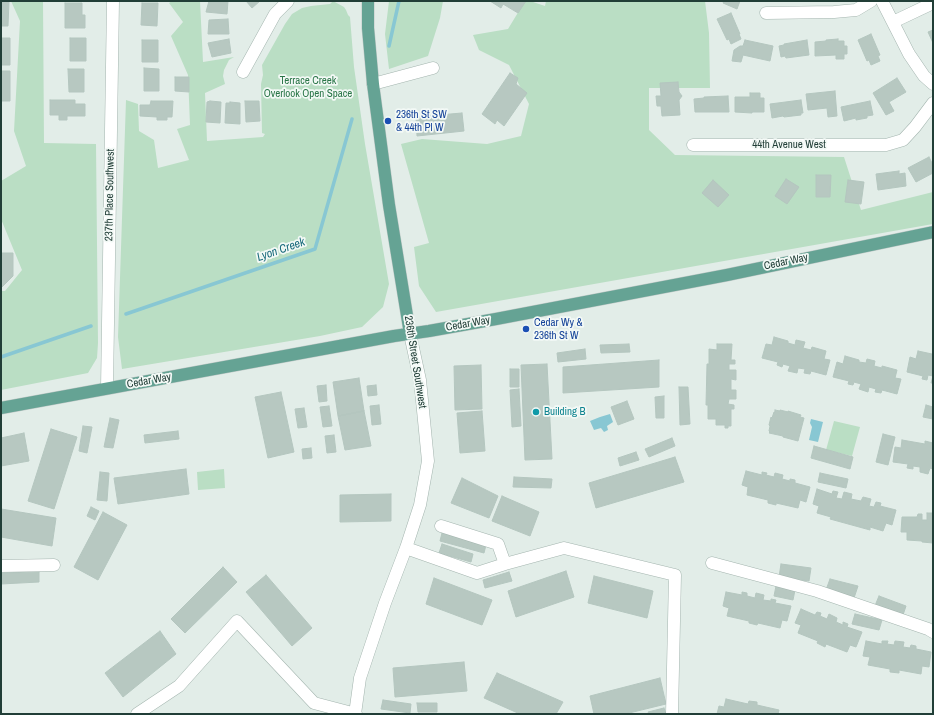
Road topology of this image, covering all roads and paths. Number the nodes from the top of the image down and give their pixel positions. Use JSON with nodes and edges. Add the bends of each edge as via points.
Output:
{"nodes":[{"id":1,"x":113,"y":1,"type":"edge"},
{"id":2,"x":288,"y":1,"type":"edge"},
{"id":3,"x":368,"y":1,"type":"edge"},
{"id":4,"x":871,"y":1,"type":"edge"},
{"id":5,"x":882,"y":1,"type":"edge"},
{"id":6,"x":933,"y":3,"type":"edge"},
{"id":7,"x":766,"y":13,"type":"dead end"},
{"id":8,"x":893,"y":22,"type":"junction"},
{"id":9,"x":433,"y":68,"type":"dead end"},
{"id":10,"x":243,"y":72,"type":"dead end"},
{"id":11,"x":373,"y":84,"type":"junction"},
{"id":12,"x":933,"y":84,"type":"edge"},
{"id":13,"x":933,"y":103,"type":"edge"},
{"id":14,"x":692,"y":145,"type":"dead end"},
{"id":15,"x":933,"y":232,"type":"edge"},
{"id":16,"x":410,"y":334,"type":"junction"},
{"id":17,"x":107,"y":388,"type":"junction"},
{"id":18,"x":1,"y":408,"type":"edge"},
{"id":19,"x":441,"y":526,"type":"dead end"},
{"id":20,"x":406,"y":548,"type":"junction"},
{"id":21,"x":712,"y":563,"type":"dead end"},
{"id":22,"x":505,"y":564,"type":"junction"},
{"id":23,"x":54,"y":565,"type":"dead end"},
{"id":24,"x":1,"y":566,"type":"edge"},
{"id":25,"x":933,"y":632,"type":"edge"},
{"id":26,"x":137,"y":714,"type":"edge"},
{"id":27,"x":355,"y":714,"type":"edge"},
{"id":28,"x":672,"y":714,"type":"edge"}],
"edges":[{"from":1,"to":17,"type":"street","name":"237th Place Southwest"},
{"from":2,"to":10,"type":"street","via":[[275,14]]},
{"from":3,"to":11,"type":"main road","name":"236th Street Southwest"},
{"from":4,"to":7,"type":"street","via":[[856,10]]},
{"from":5,"to":8,"type":"street"},
{"from":6,"to":8,"type":"street"},
{"from":8,"to":12,"type":"street","via":[[909,54],[924,76]]},
{"from":9,"to":11,"type":"street"},
{"from":11,"to":16,"type":"main road","name":"236th Street Southwest"},
{"from":13,"to":14,"type":"street","name":"44th Avenue West","via":[[903,140],[886,145]]},
{"from":15,"to":16,"type":"main road","name":"Cedar Way","via":[[727,275]]},
{"from":16,"to":17,"type":"main road","name":"Cedar Way"},
{"from":16,"to":20,"type":"street","name":"236th Street Southwest","via":[[420,380],[428,461],[420,505]]},
{"from":17,"to":18,"type":"main road","name":"Cedar Way"},
{"from":19,"to":22,"type":"street","via":[[498,544]]},
{"from":20,"to":22,"type":"street","via":[[477,573]]},
{"from":20,"to":27,"type":"street","name":"236th Street Southwest","via":[[360,678]]},
{"from":21,"to":25,"type":"street","via":[[818,591]]},
{"from":22,"to":28,"type":"street","via":[[564,548],[675,575]]},
{"from":23,"to":24,"type":"street"},
{"from":26,"to":27,"type":"street","via":[[179,686],[237,621],[314,703]]}]}
